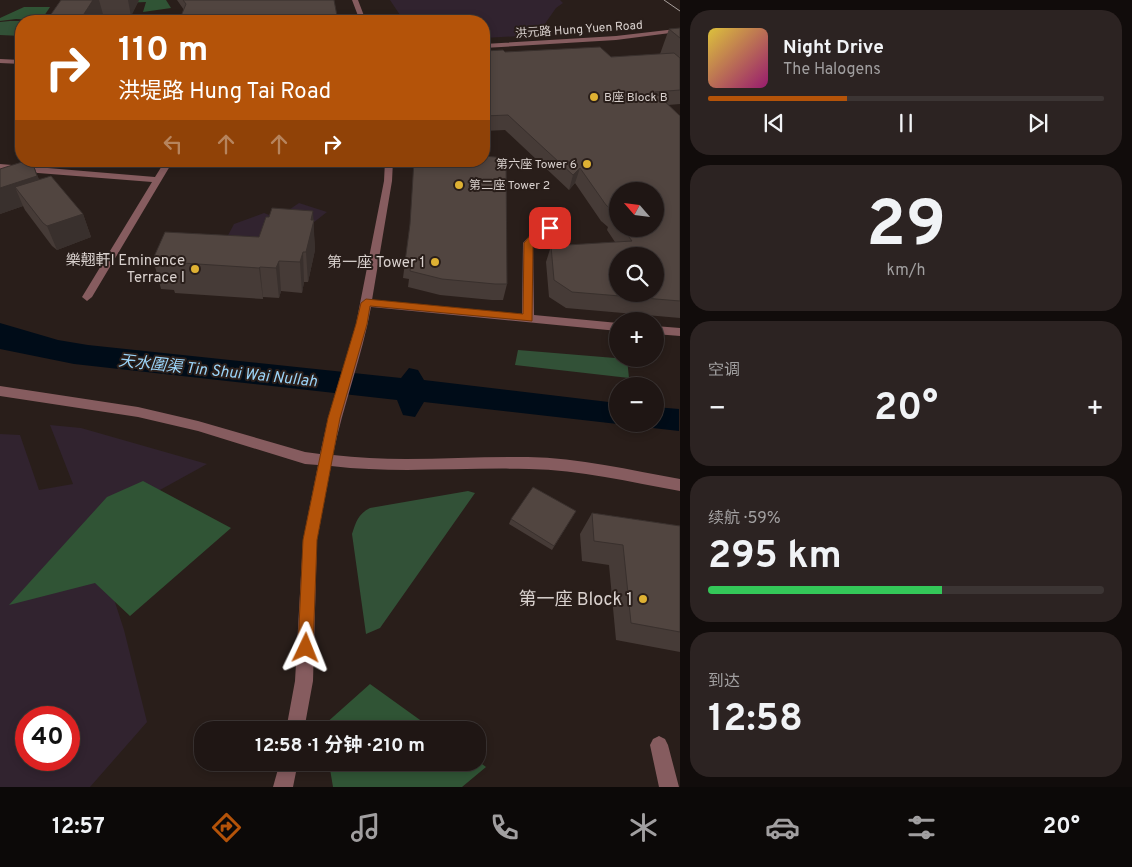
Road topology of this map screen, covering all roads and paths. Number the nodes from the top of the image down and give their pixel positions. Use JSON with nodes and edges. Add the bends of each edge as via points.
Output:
{"nodes":[{"id":1,"x":356,"y":0,"type":"edge"},
{"id":2,"x":361,"y":15,"type":"edge"},
{"id":3,"x":676,"y":31,"type":"edge"},
{"id":4,"x":490,"y":46,"type":"edge"},
{"id":5,"x":0,"y":61,"type":"edge"},
{"id":6,"x":15,"y":62,"type":"edge"},
{"id":7,"x":0,"y":167,"type":"edge"},
{"id":8,"x":166,"y":167,"type":"edge"},
{"id":9,"x":389,"y":167,"type":"edge"},
{"id":10,"x":158,"y":180,"type":"junction"},
{"id":11,"x":559,"y":227,"type":"dead end"},
{"id":12,"x":87,"y":297,"type":"dead end"},
{"id":13,"x":366,"y":303,"type":"junction"},
{"id":14,"x":528,"y":318,"type":"junction"},
{"id":15,"x":609,"y":325,"type":"edge"},
{"id":16,"x":664,"y":331,"type":"edge"},
{"id":17,"x":680,"y":332,"type":"edge"},
{"id":18,"x":0,"y":391,"type":"edge"},
{"id":19,"x":324,"y":460,"type":"junction"},
{"id":20,"x":680,"y":485,"type":"edge"},
{"id":21,"x":297,"y":721,"type":"edge"},
{"id":22,"x":659,"y":745,"type":"dead end"},
{"id":23,"x":287,"y":771,"type":"edge"},
{"id":24,"x":283,"y":787,"type":"edge"},
{"id":25,"x":668,"y":787,"type":"edge"}],
"edges":[{"from":1,"to":2,"type":"street"},
{"from":3,"to":4,"type":"street","name":"洪元路 Hung Yuen Road","via":[[625,38]]},
{"from":5,"to":6,"type":"street"},
{"from":7,"to":10,"type":"street"},
{"from":8,"to":10,"type":"street"},
{"from":9,"to":13,"type":"street"},
{"from":10,"to":12,"type":"street"},
{"from":11,"to":14,"type":"street","via":[[536,234],[528,243]]},
{"from":13,"to":14,"type":"street"},
{"from":13,"to":19,"type":"street"},
{"from":14,"to":15,"type":"street"},
{"from":16,"to":17,"type":"street"},
{"from":18,"to":19,"type":"street","via":[[138,412],[305,458]]},
{"from":19,"to":20,"type":"street","via":[[367,465],[530,463],[586,468]]},
{"from":19,"to":21,"type":"street","via":[[310,540],[304,681]]},
{"from":22,"to":25,"type":"street"},
{"from":23,"to":24,"type":"street"}]}
